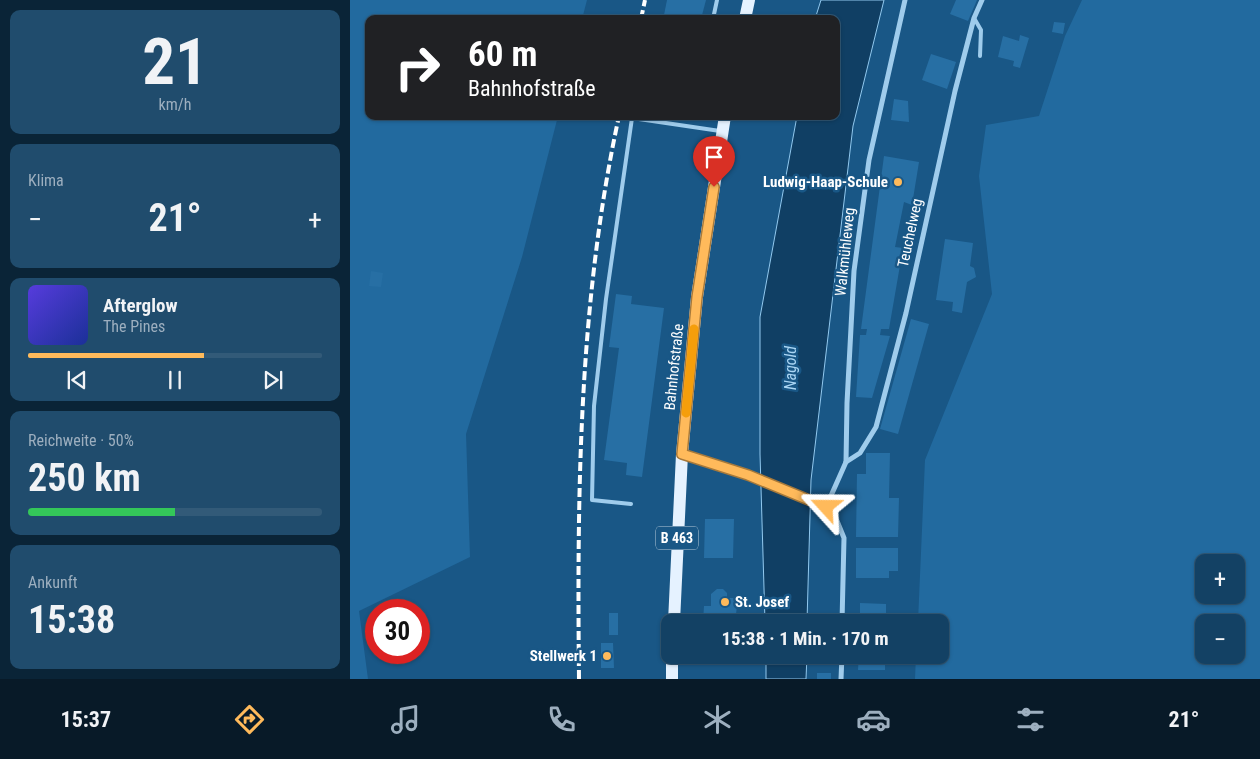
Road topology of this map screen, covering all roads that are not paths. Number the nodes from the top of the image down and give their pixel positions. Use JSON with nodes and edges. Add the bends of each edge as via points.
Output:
{"nodes":[{"id":1,"x":717,"y":0,"type":"edge"},
{"id":2,"x":749,"y":0,"type":"edge"},
{"id":3,"x":904,"y":0,"type":"edge"},
{"id":4,"x":982,"y":0,"type":"edge"},
{"id":5,"x":714,"y":15,"type":"edge"},
{"id":6,"x":746,"y":15,"type":"edge"},
{"id":7,"x":974,"y":18,"type":"junction"},
{"id":8,"x":980,"y":56,"type":"dead end"},
{"id":9,"x":632,"y":120,"type":"edge"},
{"id":10,"x":646,"y":120,"type":"edge"},
{"id":11,"x":724,"y":120,"type":"edge"},
{"id":12,"x":722,"y":131,"type":"junction"},
{"id":13,"x":682,"y":454,"type":"junction"},
{"id":14,"x":846,"y":462,"type":"junction"},
{"id":15,"x":631,"y":504,"type":"dead end"},
{"id":16,"x":826,"y":507,"type":"junction"},
{"id":17,"x":674,"y":614,"type":"edge"},
{"id":18,"x":842,"y":614,"type":"edge"},
{"id":19,"x":672,"y":664,"type":"edge"},
{"id":20,"x":842,"y":664,"type":"edge"},
{"id":21,"x":672,"y":679,"type":"edge"},
{"id":22,"x":841,"y":679,"type":"edge"}],
"edges":[{"from":1,"to":5,"type":"lane"},
{"from":2,"to":6,"type":"main road"},
{"from":3,"to":14,"type":"street","name":"Walkmühleweg","via":[[869,160],[854,271]]},
{"from":4,"to":7,"type":"street","name":"Teuchelweg"},
{"from":7,"to":8,"type":"lane","via":[[981,30]]},
{"from":7,"to":14,"type":"street","name":"Teuchelweg","via":[[940,154],[906,313],[876,427],[860,453]]},
{"from":9,"to":15,"type":"lane","via":[[595,397],[592,500]]},
{"from":10,"to":12,"type":"lane"},
{"from":11,"to":12,"type":"main road","name":"Bahnhofstraße","number":"B 463"},
{"from":12,"to":13,"type":"main road","name":"Bahnhofstraße","number":"B 463","via":[[697,297]]},
{"from":13,"to":16,"type":"street","via":[[748,475]]},
{"from":13,"to":17,"type":"main road","name":"Bahnhofstraße","number":"B 463"},
{"from":14,"to":16,"type":"street","name":"Walkmühleweg"},
{"from":16,"to":18,"type":"street","via":[[835,516],[844,538]]},
{"from":19,"to":21,"type":"main road"},
{"from":20,"to":22,"type":"street"}]}
